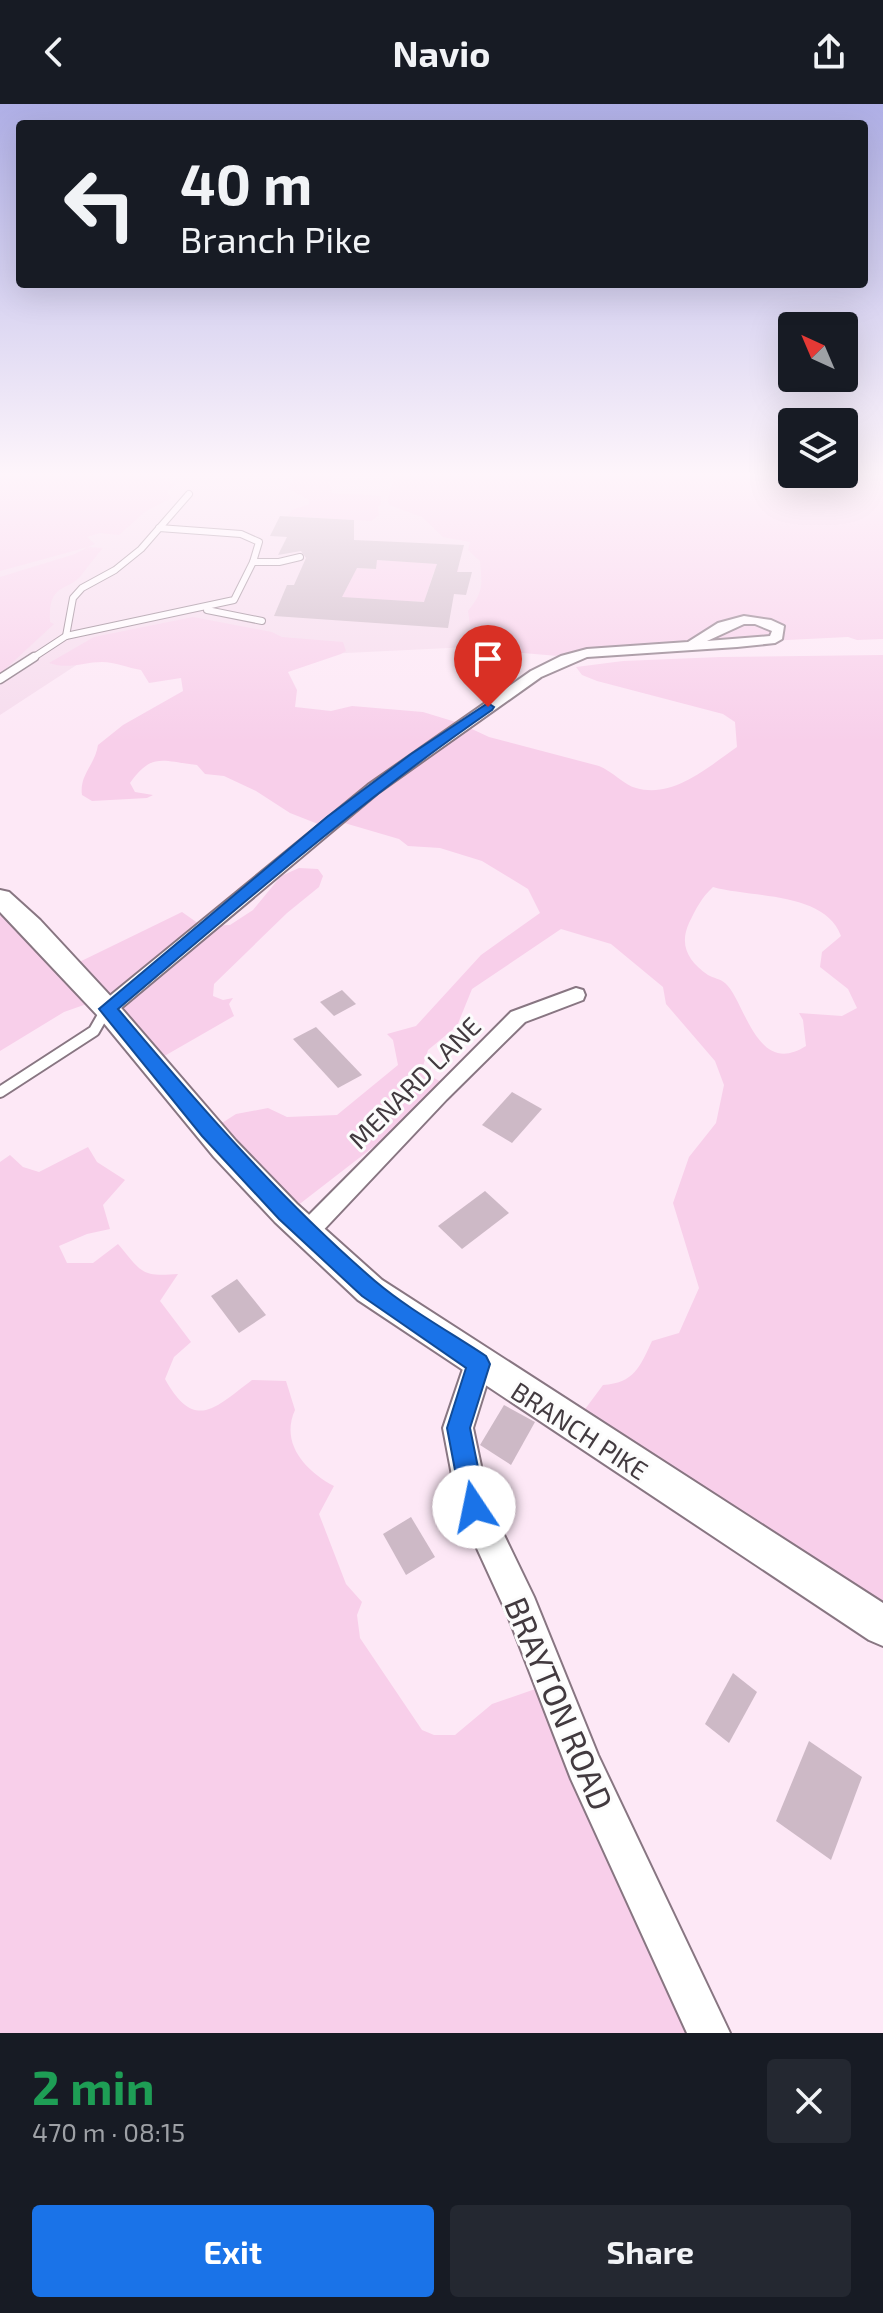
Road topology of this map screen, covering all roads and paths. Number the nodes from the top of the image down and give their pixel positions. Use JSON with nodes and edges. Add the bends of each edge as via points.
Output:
{"nodes":[{"id":1,"x":125,"y":562,"type":"edge"},
{"id":2,"x":253,"y":562,"type":"edge"},
{"id":3,"x":201,"y":609,"type":"junction"},
{"id":4,"x":262,"y":621,"type":"dead end"},
{"id":5,"x":66,"y":636,"type":"junction"},
{"id":6,"x":691,"y":646,"type":"junction"},
{"id":7,"x":0,"y":679,"type":"edge"},
{"id":8,"x":0,"y":898,"type":"edge"},
{"id":9,"x":576,"y":995,"type":"dead end"},
{"id":10,"x":107,"y":1009,"type":"junction"},
{"id":11,"x":0,"y":1092,"type":"edge"},
{"id":12,"x":307,"y":1232,"type":"junction"},
{"id":13,"x":478,"y":1364,"type":"junction"},
{"id":14,"x":883,"y":1626,"type":"edge"},
{"id":15,"x":709,"y":2033,"type":"edge"}],
"edges":[{"from":1,"to":5,"type":"lane","via":[[73,598]]},
{"from":2,"to":3,"type":"lane","via":[[234,600]]},
{"from":3,"to":4,"type":"lane"},
{"from":3,"to":5,"type":"lane"},
{"from":5,"to":7,"type":"lane"},
{"from":6,"to":6,"type":"street","via":[[775,639],[779,629],[751,618],[734,620]]},
{"from":6,"to":10,"type":"street","via":[[583,654],[547,667],[344,811]]},
{"from":8,"to":10,"type":"main road","name":"BRANCH PIKE"},
{"from":9,"to":12,"type":"street","name":"MENARD LANE","via":[[518,1017]]},
{"from":10,"to":11,"type":"lane","via":[[94,1031]]},
{"from":10,"to":12,"type":"main road","name":"BRANCH PIKE","via":[[225,1149]]},
{"from":12,"to":13,"type":"main road","name":"BRANCH PIKE","via":[[370,1290]]},
{"from":13,"to":14,"type":"main road","name":"BRANCH PIKE"},
{"from":13,"to":15,"type":"street","name":"BRAYTON ROAD","via":[[458,1428],[474,1507],[522,1609],[584,1766]]}]}
